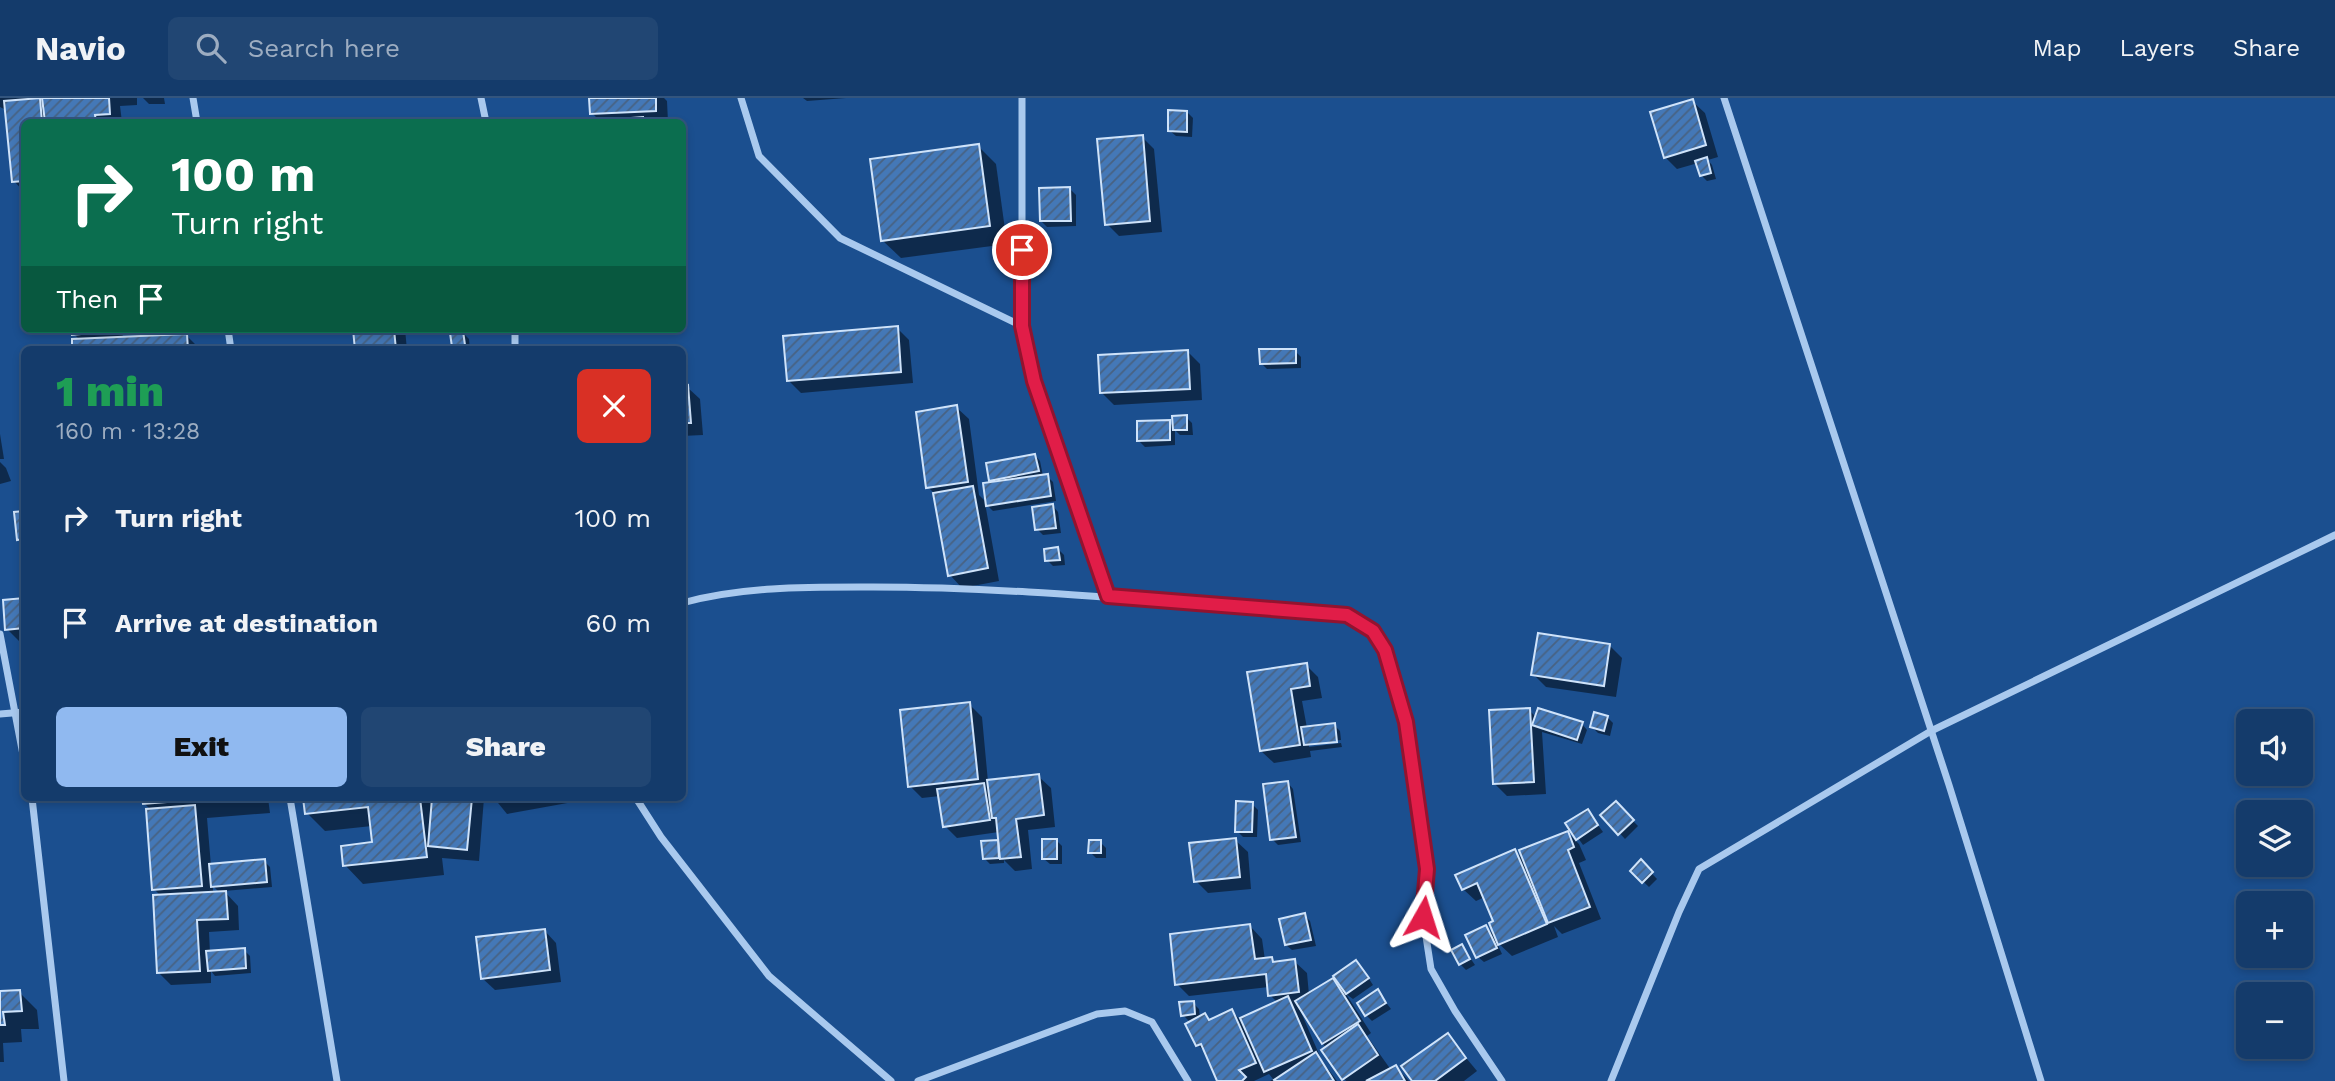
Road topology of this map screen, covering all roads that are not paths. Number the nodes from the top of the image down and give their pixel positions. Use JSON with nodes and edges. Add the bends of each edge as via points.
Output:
{"nodes":[{"id":1,"x":193,"y":98,"type":"edge"},
{"id":2,"x":481,"y":98,"type":"edge"},
{"id":3,"x":741,"y":98,"type":"edge"},
{"id":4,"x":1022,"y":98,"type":"edge"},
{"id":5,"x":1724,"y":98,"type":"edge"},
{"id":6,"x":196,"y":119,"type":"edge"},
{"id":7,"x":485,"y":119,"type":"edge"},
{"id":8,"x":1022,"y":326,"type":"junction"},
{"id":9,"x":2335,"y":535,"type":"edge"},
{"id":10,"x":1108,"y":596,"type":"junction"},
{"id":11,"x":686,"y":602,"type":"edge"},
{"id":12,"x":0,"y":634,"type":"edge"},
{"id":13,"x":21,"y":712,"type":"edge"},
{"id":14,"x":15,"y":713,"type":"junction"},
{"id":15,"x":0,"y":714,"type":"edge"},
{"id":16,"x":1931,"y":731,"type":"junction"},
{"id":17,"x":21,"y":744,"type":"edge"},
{"id":18,"x":32,"y":801,"type":"edge"},
{"id":19,"x":290,"y":801,"type":"edge"},
{"id":20,"x":638,"y":801,"type":"edge"},
{"id":21,"x":64,"y":1081,"type":"edge"},
{"id":22,"x":337,"y":1081,"type":"edge"},
{"id":23,"x":891,"y":1081,"type":"edge"},
{"id":24,"x":918,"y":1081,"type":"edge"},
{"id":25,"x":1188,"y":1081,"type":"edge"},
{"id":26,"x":1502,"y":1081,"type":"edge"},
{"id":27,"x":1611,"y":1081,"type":"edge"},
{"id":28,"x":2041,"y":1081,"type":"edge"}],
"edges":[{"from":1,"to":6,"type":"street"},
{"from":2,"to":7,"type":"street"},
{"from":3,"to":8,"type":"street","via":[[759,156],[839,238]]},
{"from":4,"to":8,"type":"street"},
{"from":5,"to":16,"type":"street"},
{"from":8,"to":10,"type":"street","via":[[1034,381]]},
{"from":9,"to":16,"type":"street"},
{"from":10,"to":11,"type":"street","via":[[846,587],[759,590]]},
{"from":10,"to":26,"type":"street","via":[[1347,615],[1373,631],[1385,650],[1406,722],[1427,869],[1423,917],[1431,969]]},
{"from":12,"to":14,"type":"street"},
{"from":13,"to":14,"type":"street"},
{"from":14,"to":15,"type":"street"},
{"from":14,"to":17,"type":"street"},
{"from":16,"to":27,"type":"street","via":[[1699,869]]},
{"from":16,"to":28,"type":"street"},
{"from":18,"to":21,"type":"street"},
{"from":19,"to":22,"type":"street"},
{"from":20,"to":23,"type":"street","via":[[769,975]]},
{"from":24,"to":25,"type":"street","via":[[1097,1014],[1125,1011],[1152,1022]]}]}
